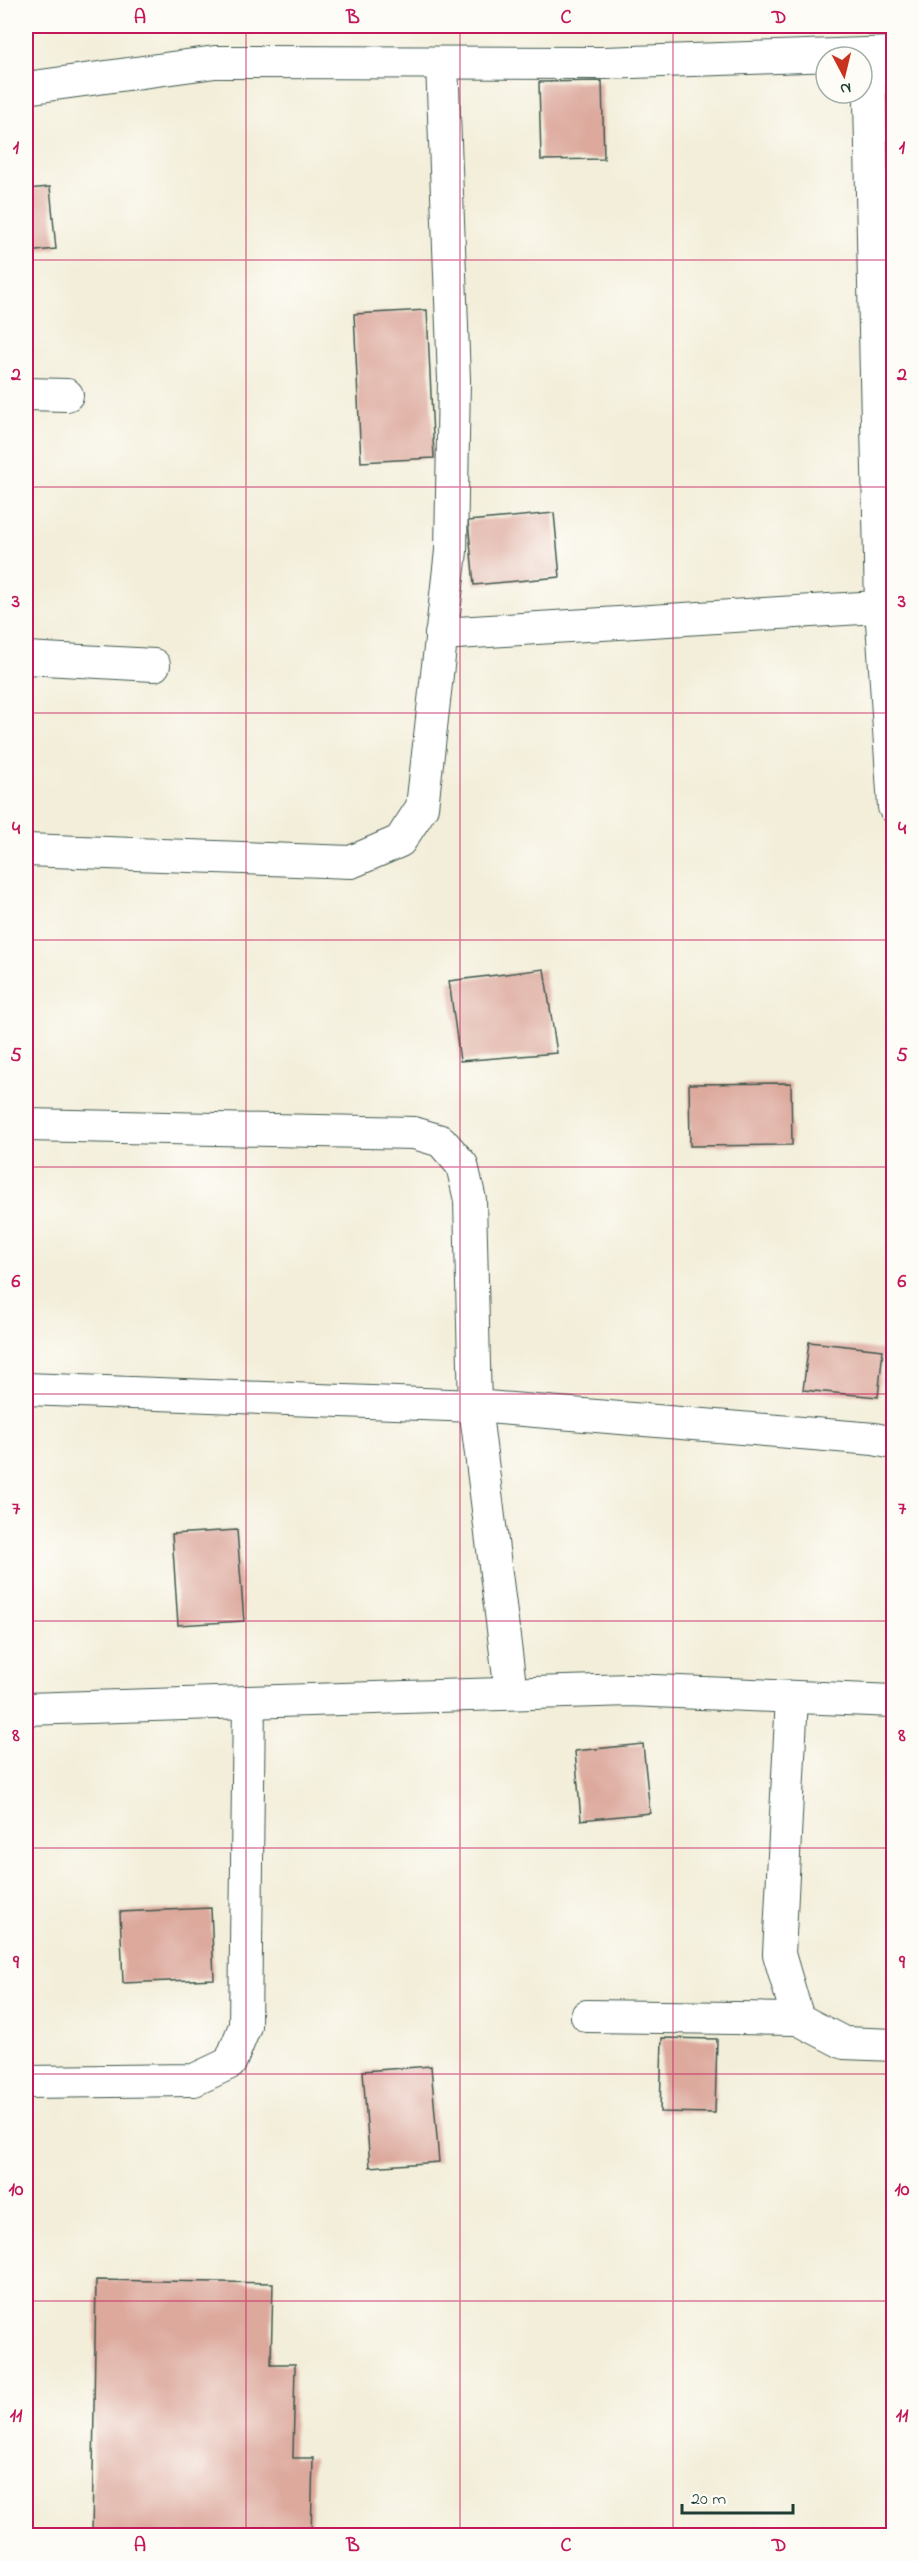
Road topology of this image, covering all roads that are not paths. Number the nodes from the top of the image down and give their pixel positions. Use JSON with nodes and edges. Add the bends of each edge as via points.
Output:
{"nodes":[{"id":1,"x":881,"y":53,"type":"edge"},
{"id":2,"x":442,"y":63,"type":"junction"},
{"id":3,"x":26,"y":88,"type":"edge"},
{"id":4,"x":26,"y":394,"type":"edge"},
{"id":5,"x":67,"y":395,"type":"dead end"},
{"id":6,"x":887,"y":606,"type":"edge"},
{"id":7,"x":441,"y":634,"type":"junction"},
{"id":8,"x":26,"y":658,"type":"edge"},
{"id":9,"x":154,"y":665,"type":"dead end"},
{"id":10,"x":894,"y":807,"type":"edge"},
{"id":11,"x":26,"y":850,"type":"edge"},
{"id":12,"x":26,"y":1125,"type":"edge"},
{"id":13,"x":26,"y":1389,"type":"edge"},
{"id":14,"x":475,"y":1406,"type":"junction"},
{"id":15,"x":894,"y":1443,"type":"edge"},
{"id":16,"x":512,"y":1694,"type":"junction"},
{"id":17,"x":792,"y":1697,"type":"junction"},
{"id":18,"x":894,"y":1701,"type":"edge"},
{"id":19,"x":249,"y":1702,"type":"junction"},
{"id":20,"x":26,"y":1709,"type":"edge"},
{"id":21,"x":586,"y":2016,"type":"dead end"},
{"id":22,"x":798,"y":2019,"type":"junction"},
{"id":23,"x":894,"y":2045,"type":"edge"},
{"id":24,"x":26,"y":2082,"type":"edge"}],
"edges":[{"from":1,"to":2,"type":"street","via":[[604,63]]},
{"from":1,"to":6,"type":"street"},
{"from":2,"to":3,"type":"street","via":[[215,62]]},
{"from":2,"to":7,"type":"street","via":[[454,379],[451,550]]},
{"from":4,"to":5,"type":"street"},
{"from":6,"to":7,"type":"street"},
{"from":6,"to":10,"type":"street"},
{"from":7,"to":11,"type":"street","via":[[422,807],[400,841],[351,862]]},
{"from":8,"to":9,"type":"street"},
{"from":12,"to":14,"type":"street","via":[[414,1133],[441,1142],[462,1165],[470,1200]]},
{"from":13,"to":14,"type":"street"},
{"from":14,"to":15,"type":"street","via":[[874,1438]]},
{"from":14,"to":16,"type":"street"},
{"from":16,"to":17,"type":"street","via":[[630,1690]]},
{"from":16,"to":19,"type":"street"},
{"from":17,"to":18,"type":"street"},
{"from":17,"to":22,"type":"street","via":[[779,1954]]},
{"from":19,"to":20,"type":"street"},
{"from":19,"to":24,"type":"street","via":[[245,2026],[230,2063],[194,2080]]},
{"from":21,"to":22,"type":"street"},
{"from":22,"to":23,"type":"street","via":[[844,2043]]}]}
